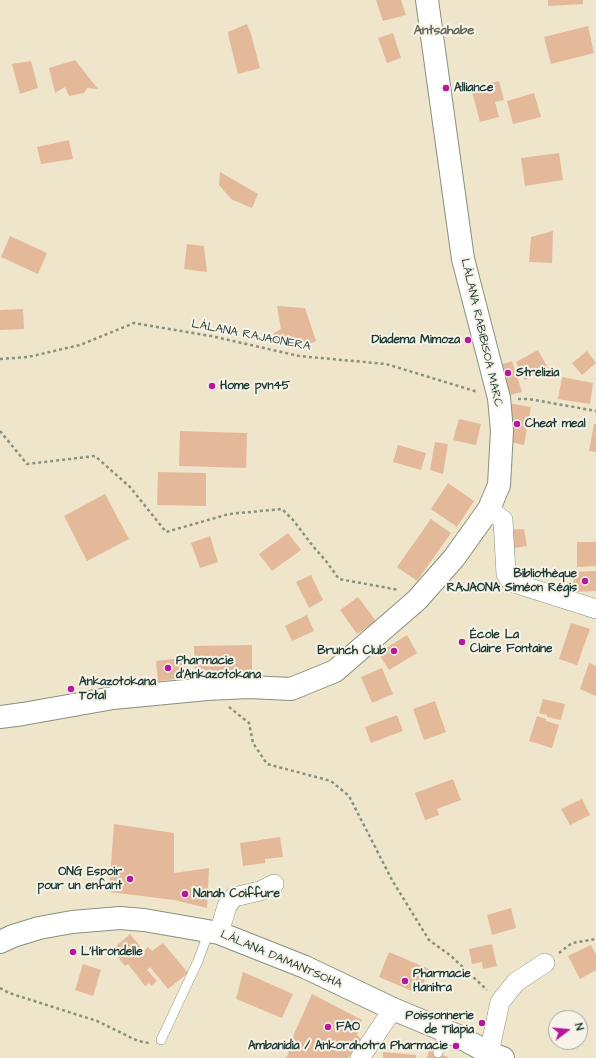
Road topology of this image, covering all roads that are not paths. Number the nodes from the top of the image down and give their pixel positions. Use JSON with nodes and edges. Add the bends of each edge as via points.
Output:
{"nodes":[{"id":1,"x":427,"y":0,"type":"edge"},
{"id":2,"x":489,"y":509,"type":"junction"},
{"id":3,"x":596,"y":609,"type":"edge"},
{"id":4,"x":0,"y":717,"type":"edge"},
{"id":5,"x":274,"y":884,"type":"dead end"},
{"id":6,"x":214,"y":932,"type":"junction"},
{"id":7,"x":0,"y":942,"type":"edge"},
{"id":8,"x":546,"y":963,"type":"road end"},
{"id":9,"x":393,"y":1010,"type":"junction"},
{"id":10,"x":443,"y":1030,"type":"junction"},
{"id":11,"x":161,"y":1040,"type":"road end"},
{"id":12,"x":438,"y":1053,"type":"dead end"},
{"id":13,"x":496,"y":1055,"type":"edge"},
{"id":14,"x":360,"y":1058,"type":"edge"}],
"edges":[{"from":1,"to":2,"type":"street","name":"LÀLANA RABIBISOA MARC","via":[[463,259],[499,398],[502,431],[499,485]]},
{"from":2,"to":3,"type":"street","via":[[503,520],[506,574],[511,582]]},
{"from":2,"to":4,"type":"street","name":"LÀLANA RABIBISOA MARC","via":[[454,558],[417,600],[336,671],[291,688],[207,689],[113,698]]},
{"from":5,"to":6,"type":"street","via":[[260,892],[234,897]]},
{"from":6,"to":7,"type":"street","name":"LÀLANA DAMANTSOHA","via":[[120,918],[39,928]]},
{"from":6,"to":9,"type":"street","name":"LÀLANA DAMANTSOHA","via":[[305,968]]},
{"from":6,"to":11,"type":"lane"},
{"from":8,"to":13,"type":"street","via":[[516,982],[500,1002]]},
{"from":9,"to":10,"type":"street","name":"LÀLANA DAMANTSOHA"},
{"from":9,"to":14,"type":"street"},
{"from":10,"to":12,"type":"lane"},
{"from":10,"to":13,"type":"street","name":"LÀLANA DAMANTSOHA"}]}
